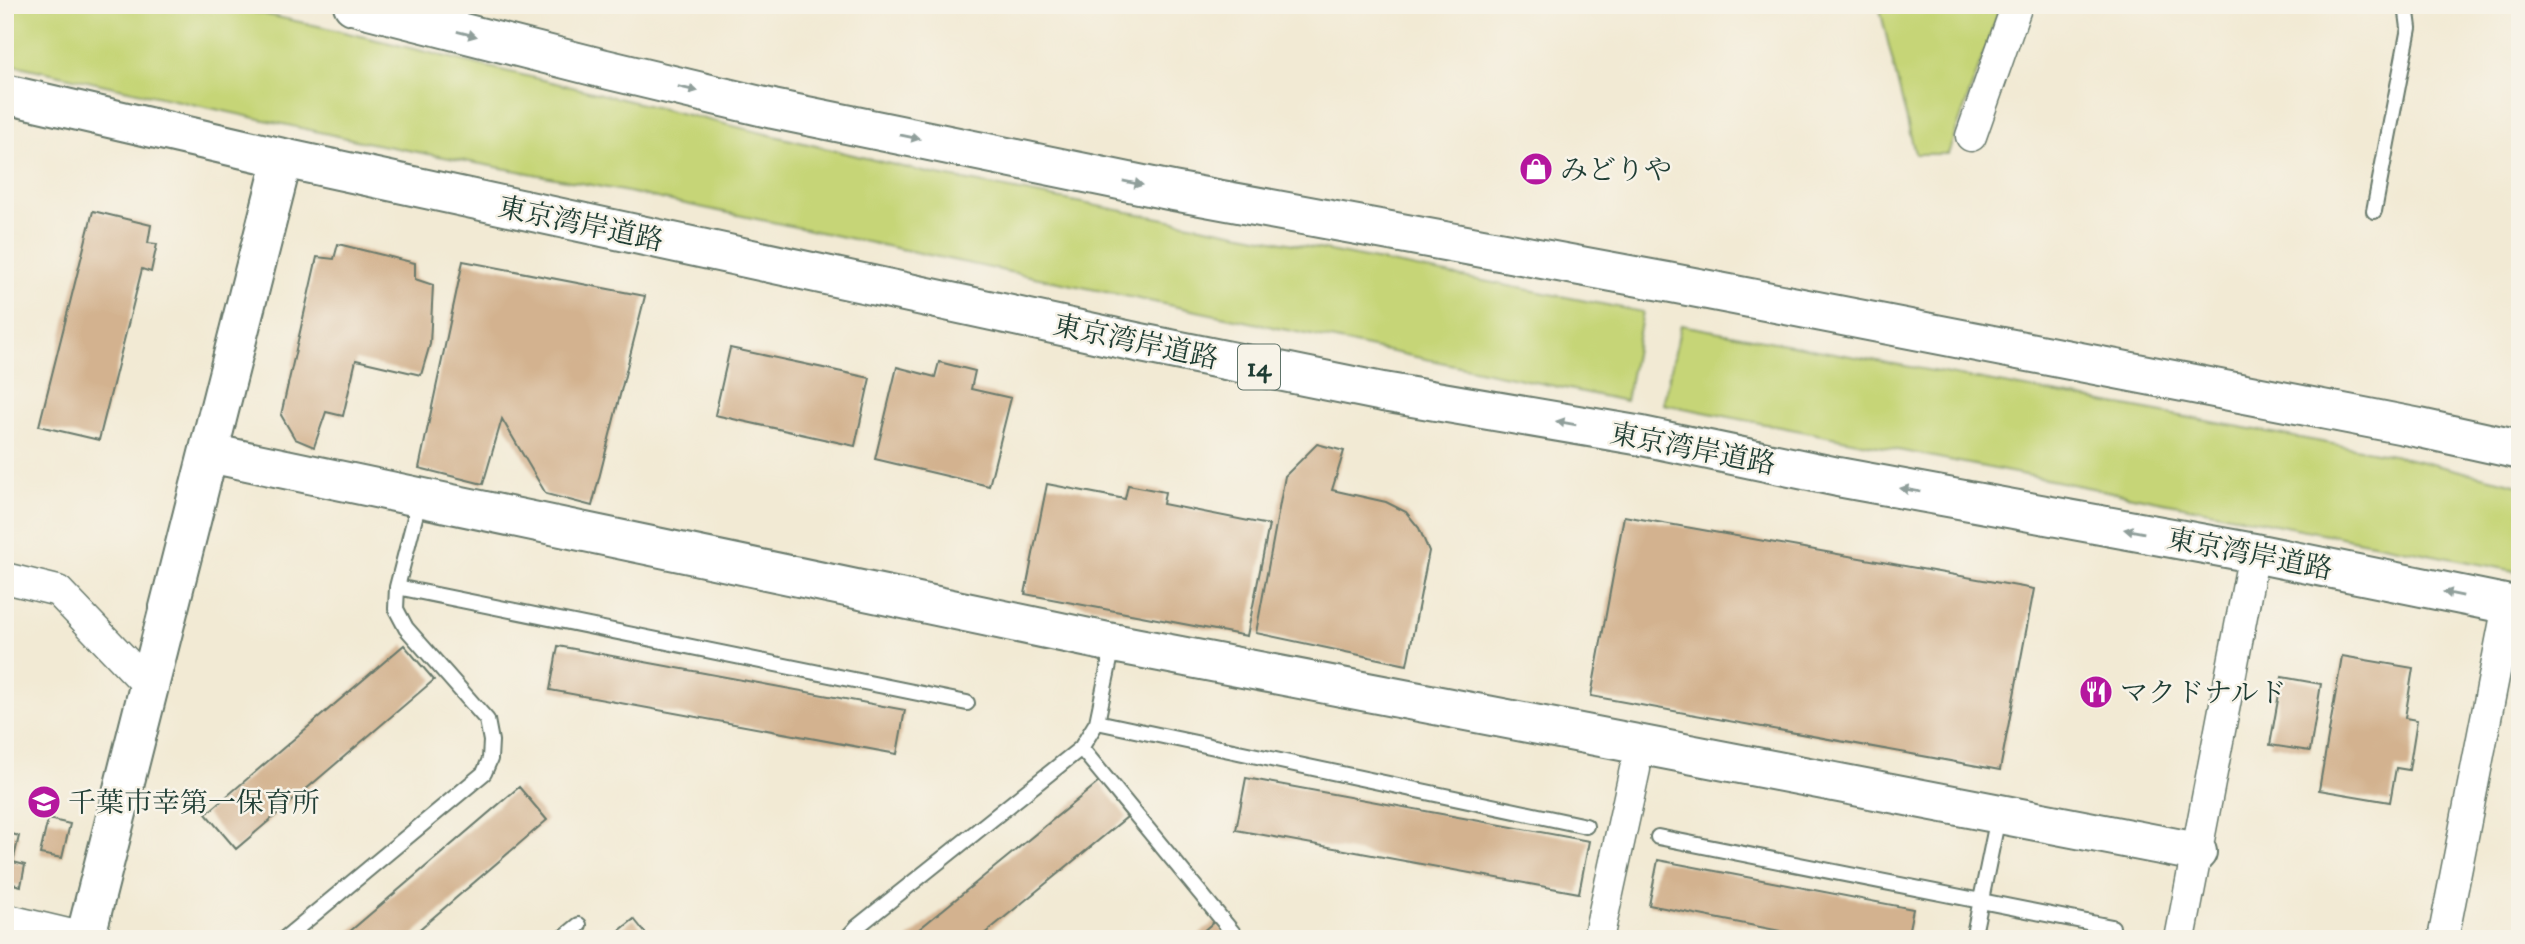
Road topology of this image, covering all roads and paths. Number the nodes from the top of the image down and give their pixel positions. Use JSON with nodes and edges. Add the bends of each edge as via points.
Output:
{"nodes":[{"id":1,"x":354,"y":5,"type":"edge"},
{"id":2,"x":2017,"y":5,"type":"edge"},
{"id":3,"x":2406,"y":5,"type":"edge"},
{"id":4,"x":5,"y":94,"type":"edge"},
{"id":5,"x":1971,"y":136,"type":"dead end"},
{"id":6,"x":283,"y":158,"type":"junction"},
{"id":7,"x":2374,"y":211,"type":"dead end"},
{"id":8,"x":2520,"y":450,"type":"edge"},
{"id":9,"x":209,"y":453,"type":"junction"},
{"id":10,"x":420,"y":498,"type":"junction"},
{"id":11,"x":2254,"y":553,"type":"junction"},
{"id":12,"x":5,"y":578,"type":"edge"},
{"id":13,"x":397,"y":587,"type":"junction"},
{"id":14,"x":2514,"y":606,"type":"edge"},
{"id":15,"x":1113,"y":643,"type":"junction"},
{"id":16,"x":149,"y":686,"type":"junction"},
{"id":17,"x":967,"y":703,"type":"dead end"},
{"id":18,"x":1097,"y":722,"type":"junction"},
{"id":19,"x":1081,"y":748,"type":"junction"},
{"id":20,"x":1635,"y":769,"type":"dead end"},
{"id":21,"x":1998,"y":814,"type":"junction"},
{"id":22,"x":1586,"y":826,"type":"dead end"},
{"id":23,"x":1658,"y":837,"type":"dead end"},
{"id":24,"x":2197,"y":852,"type":"junction"},
{"id":25,"x":1980,"y":902,"type":"junction"},
{"id":26,"x":5,"y":919,"type":"edge"},
{"id":27,"x":579,"y":925,"type":"dead end"},
{"id":28,"x":2112,"y":927,"type":"dead end"},
{"id":29,"x":85,"y":938,"type":"edge"},
{"id":30,"x":284,"y":939,"type":"edge"},
{"id":31,"x":562,"y":939,"type":"edge"},
{"id":32,"x":846,"y":939,"type":"edge"},
{"id":33,"x":1238,"y":939,"type":"edge"},
{"id":34,"x":1598,"y":939,"type":"edge"},
{"id":35,"x":1973,"y":939,"type":"edge"},
{"id":36,"x":2180,"y":939,"type":"edge"},
{"id":37,"x":2443,"y":939,"type":"edge"}],
"edges":[{"from":1,"to":8,"type":"main road","one_way":true,"via":[[773,109]]},
{"from":2,"to":5,"type":"street"},
{"from":3,"to":7,"type":"lane","via":[[2409,29]]},
{"from":4,"to":6,"type":"main road","name":"東京湾岸道路","number":"14"},
{"from":6,"to":9,"type":"main road"},
{"from":11,"to":6,"type":"main road","name":"東京湾岸道路","number":"14","one_way":true,"via":[[1642,436],[1383,392]]},
{"from":9,"to":10,"type":"main road"},
{"from":9,"to":16,"type":"main road"},
{"from":10,"to":13,"type":"lane"},
{"from":10,"to":15,"type":"main road"},
{"from":14,"to":11,"type":"main road","name":"東京湾岸道路","number":"14","one_way":true},
{"from":11,"to":24,"type":"street"},
{"from":12,"to":16,"type":"street","via":[[58,592]]},
{"from":13,"to":17,"type":"lane"},
{"from":13,"to":30,"type":"lane","via":[[396,609],[406,628],[487,720],[490,759],[484,773]]},
{"from":14,"to":37,"type":"street"},
{"from":15,"to":18,"type":"lane"},
{"from":15,"to":21,"type":"main road"},
{"from":16,"to":29,"type":"main road"},
{"from":18,"to":19,"type":"lane"},
{"from":18,"to":22,"type":"lane"},
{"from":19,"to":32,"type":"lane"},
{"from":19,"to":33,"type":"lane"},
{"from":20,"to":34,"type":"street"},
{"from":21,"to":24,"type":"main road"},
{"from":21,"to":25,"type":"lane"},
{"from":23,"to":25,"type":"lane"},
{"from":24,"to":36,"type":"street"},
{"from":25,"to":28,"type":"lane"},
{"from":25,"to":35,"type":"lane"},
{"from":26,"to":29,"type":"street"},
{"from":27,"to":31,"type":"lane"}]}
